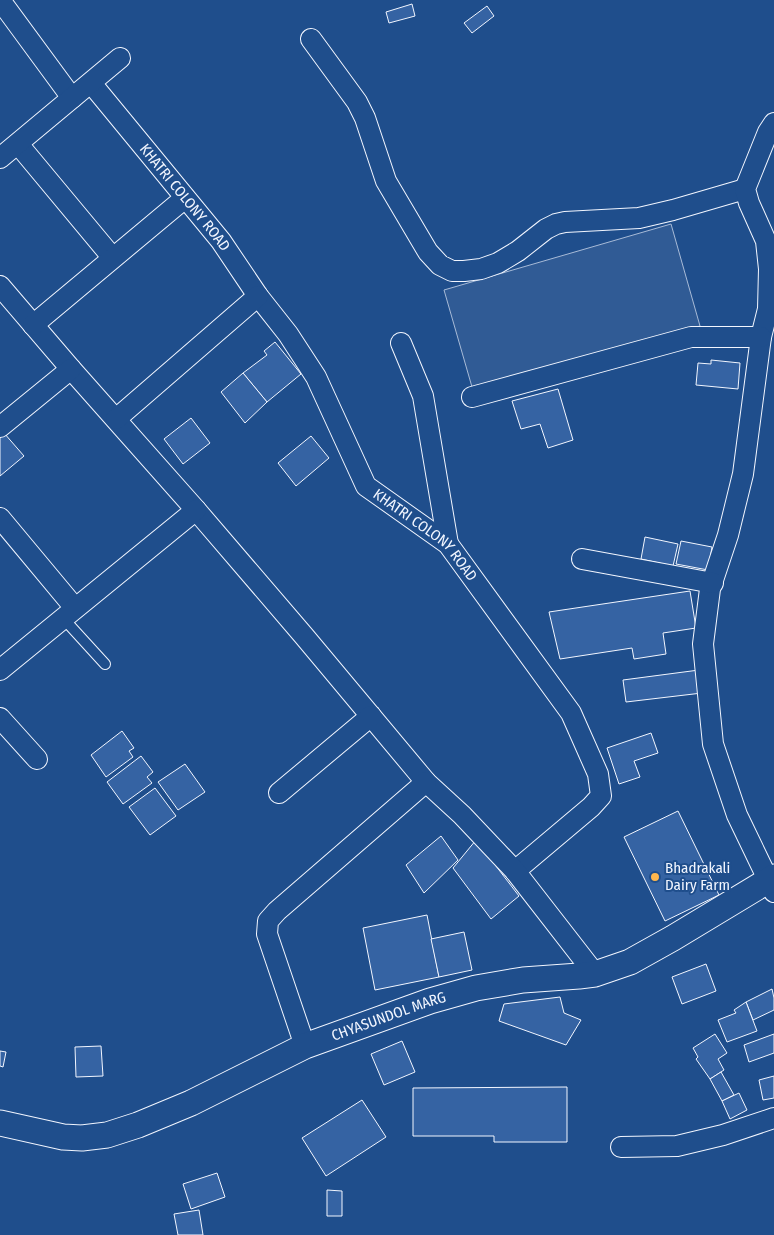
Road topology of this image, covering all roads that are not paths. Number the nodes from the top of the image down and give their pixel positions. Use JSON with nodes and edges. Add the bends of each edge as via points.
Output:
{"nodes":[{"id":1,"x":0,"y":0,"type":"edge"},
{"id":2,"x":311,"y":39,"type":"dead end"},
{"id":3,"x":120,"y":58,"type":"dead end"},
{"id":4,"x":91,"y":83,"type":"junction"},
{"id":5,"x":72,"y":98,"type":"junction"},
{"id":6,"x":774,"y":122,"type":"edge"},
{"id":7,"x":18,"y":144,"type":"junction"},
{"id":8,"x":0,"y":158,"type":"edge"},
{"id":9,"x":745,"y":189,"type":"junction"},
{"id":10,"x":185,"y":198,"type":"junction"},
{"id":11,"x":112,"y":258,"type":"junction"},
{"id":12,"x":0,"y":286,"type":"edge"},
{"id":13,"x":258,"y":296,"type":"junction"},
{"id":14,"x":33,"y":325,"type":"junction"},
{"id":15,"x":761,"y":337,"type":"junction"},
{"id":16,"x":401,"y":343,"type":"dead end"},
{"id":17,"x":71,"y":369,"type":"junction"},
{"id":18,"x":472,"y":397,"type":"dead end"},
{"id":19,"x":116,"y":419,"type":"junction"},
{"id":20,"x":0,"y":427,"type":"edge"},
{"id":21,"x":196,"y":510,"type":"junction"},
{"id":22,"x":0,"y":518,"type":"edge"},
{"id":23,"x":448,"y":544,"type":"junction"},
{"id":24,"x":582,"y":559,"type":"dead end"},
{"id":25,"x":713,"y":582,"type":"junction"},
{"id":26,"x":69,"y":613,"type":"junction"},
{"id":27,"x":105,"y":664,"type":"dead end"},
{"id":28,"x":0,"y":670,"type":"edge"},
{"id":29,"x":371,"y":716,"type":"junction"},
{"id":30,"x":0,"y":718,"type":"edge"},
{"id":31,"x":37,"y":759,"type":"dead end"},
{"id":32,"x":426,"y":782,"type":"junction"},
{"id":33,"x":280,"y":793,"type":"dead end"},
{"id":34,"x":515,"y":871,"type":"junction"},
{"id":35,"x":772,"y":883,"type":"edge"},
{"id":36,"x":595,"y":974,"type":"junction"},
{"id":37,"x":305,"y":1046,"type":"junction"},
{"id":38,"x":774,"y":1118,"type":"edge"},
{"id":39,"x":0,"y":1123,"type":"edge"},
{"id":40,"x":621,"y":1146,"type":"dead end"}],
"edges":[{"from":1,"to":5,"type":"street"},
{"from":2,"to":9,"type":"street","via":[[357,102],[386,181],[428,252],[440,265],[452,271],[464,272],[498,263],[556,224],[639,218]]},
{"from":3,"to":4,"type":"street"},
{"from":4,"to":5,"type":"street"},
{"from":4,"to":10,"type":"street","name":"KHATRI COLONY ROAD"},
{"from":5,"to":7,"type":"street"},
{"from":6,"to":9,"type":"street"},
{"from":7,"to":8,"type":"street"},
{"from":7,"to":11,"type":"street"},
{"from":9,"to":15,"type":"street","via":[[766,241],[768,308]]},
{"from":10,"to":11,"type":"street"},
{"from":10,"to":13,"type":"street","name":"KHATRI COLONY ROAD","via":[[221,240]]},
{"from":11,"to":14,"type":"street"},
{"from":12,"to":14,"type":"street"},
{"from":13,"to":19,"type":"street"},
{"from":13,"to":23,"type":"street","name":"KHATRI COLONY ROAD","via":[[316,377],[366,486]]},
{"from":14,"to":17,"type":"street"},
{"from":15,"to":18,"type":"street","via":[[691,337]]},
{"from":15,"to":25,"type":"street","via":[[743,474]]},
{"from":16,"to":23,"type":"street","via":[[423,396]]},
{"from":17,"to":19,"type":"street"},
{"from":17,"to":20,"type":"street"},
{"from":19,"to":21,"type":"street"},
{"from":21,"to":26,"type":"street"},
{"from":21,"to":29,"type":"street"},
{"from":22,"to":26,"type":"street"},
{"from":23,"to":34,"type":"street","name":"KHATRI COLONY ROAD","via":[[571,713],[598,774],[601,796]]},
{"from":24,"to":25,"type":"street"},
{"from":25,"to":35,"type":"street","via":[[703,644],[713,744],[736,815]]},
{"from":26,"to":27,"type":"lane"},
{"from":26,"to":28,"type":"street"},
{"from":29,"to":32,"type":"street"},
{"from":29,"to":33,"type":"street"},
{"from":30,"to":31,"type":"street"},
{"from":32,"to":34,"type":"street"},
{"from":32,"to":37,"type":"street","via":[[268,921],[267,934]]},
{"from":34,"to":36,"type":"street"},
{"from":35,"to":36,"type":"street","name":"CHYASUNDOL MARG","via":[[630,962]]},
{"from":36,"to":37,"type":"street","name":"CHYASUNDOL MARG","via":[[476,988]]},
{"from":37,"to":39,"type":"street","name":"CHYASUNDOL MARG","via":[[190,1103],[107,1135],[63,1137]]},
{"from":38,"to":40,"type":"street","via":[[677,1146]]}]}
